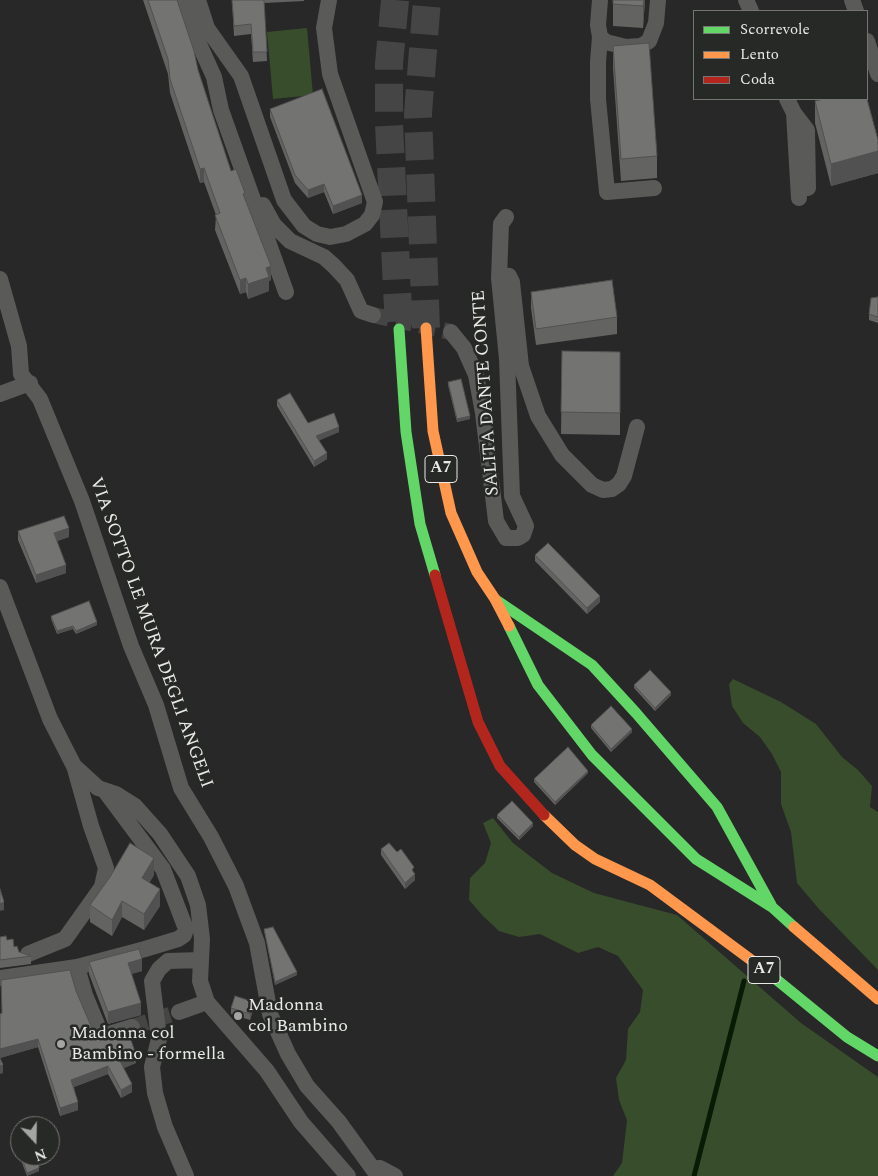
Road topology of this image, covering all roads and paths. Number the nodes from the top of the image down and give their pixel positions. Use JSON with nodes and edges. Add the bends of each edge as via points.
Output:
{"nodes":[{"id":1,"x":182,"y":0,"type":"edge"},
{"id":2,"x":198,"y":0,"type":"edge"},
{"id":3,"x":329,"y":0,"type":"edge"},
{"id":4,"x":600,"y":0,"type":"edge"},
{"id":5,"x":658,"y":0,"type":"edge"},
{"id":6,"x":600,"y":37,"type":"junction"},
{"id":7,"x":868,"y":44,"type":"edge"},
{"id":8,"x":878,"y":74,"type":"edge"},
{"id":9,"x":214,"y":77,"type":"junction"},
{"id":10,"x":790,"y":106,"type":"edge"},
{"id":11,"x":654,"y":188,"type":"edge"},
{"id":12,"x":804,"y":193,"type":"dead end"},
{"id":13,"x":506,"y":217,"type":"dead end"},
{"id":14,"x":499,"y":278,"type":"junction"},
{"id":15,"x":0,"y":280,"type":"edge"},
{"id":16,"x":286,"y":292,"type":"dead end"},
{"id":17,"x":373,"y":315,"type":"tunnel mouth"},
{"id":18,"x":426,"y":328,"type":"tunnel mouth"},
{"id":19,"x":399,"y":329,"type":"tunnel mouth"},
{"id":20,"x":451,"y":332,"type":"tunnel mouth"},
{"id":21,"x":30,"y":383,"type":"junction"},
{"id":22,"x":0,"y":394,"type":"edge"},
{"id":23,"x":637,"y":427,"type":"dead end"},
{"id":24,"x":0,"y":588,"type":"edge"},
{"id":25,"x":495,"y":599,"type":"junction"},
{"id":26,"x":74,"y":766,"type":"junction"},
{"id":27,"x":105,"y":791,"type":"junction"},
{"id":28,"x":772,"y":907,"type":"junction"},
{"id":29,"x":28,"y":954,"type":"edge"},
{"id":30,"x":201,"y":960,"type":"junction"},
{"id":31,"x":77,"y":967,"type":"junction"},
{"id":32,"x":0,"y":978,"type":"edge"},
{"id":33,"x":878,"y":999,"type":"edge"},
{"id":34,"x":207,"y":1002,"type":"junction"},
{"id":35,"x":179,"y":1012,"type":"tunnel mouth"},
{"id":36,"x":132,"y":1027,"type":"tunnel mouth"},
{"id":37,"x":878,"y":1056,"type":"edge"},
{"id":38,"x":376,"y":1172,"type":"edge"},
{"id":39,"x":186,"y":1176,"type":"edge"},
{"id":40,"x":348,"y":1176,"type":"edge"},
{"id":41,"x":395,"y":1176,"type":"edge"}],
"edges":[{"from":1,"to":9,"type":"street"},
{"from":2,"to":3,"type":"street","via":[[207,28],[241,76],[284,200],[304,226],[317,234],[330,236],[346,234],[365,224],[372,215],[375,202],[330,74],[324,28]]},
{"from":4,"to":6,"type":"street"},
{"from":5,"to":6,"type":"street","via":[[654,34],[649,41],[641,46],[626,47]]},
{"from":6,"to":11,"type":"street","via":[[598,99],[607,192]]},
{"from":7,"to":8,"type":"street"},
{"from":9,"to":16,"type":"street","via":[[221,110]]},
{"from":9,"to":17,"type":"street","via":[[230,107],[263,204],[274,225],[290,241],[324,257],[334,266],[347,280],[361,311]]},
{"from":10,"to":12,"type":"street","via":[[807,130]]},
{"from":13,"to":14,"type":"street","name":"SALITA DANTE CONTE","via":[[501,224]]},
{"from":14,"to":20,"type":"street","name":"SALITA DANTE CONTE","via":[[507,359],[512,496],[526,526],[518,538],[506,538],[498,526],[478,383],[468,354]]},
{"from":14,"to":23,"type":"street","name":"SALITA DANTE CONTE","via":[[509,276],[512,282],[516,342],[523,376],[538,416],[562,455],[592,485],[603,490],[612,489],[624,476]]},
{"from":15,"to":21,"type":"street","name":"VIA SOTTO LE MURA DEGLI ANGELI","via":[[18,346],[20,374]]},
{"from":18,"to":25,"type":"highway","number":"A7","via":[[433,431],[451,513],[478,572]]},
{"from":19,"to":37,"type":"highway","number":"A7","via":[[406,432],[420,524],[478,722],[500,766],[532,805],[575,845],[595,859],[650,885],[746,955],[847,1037]]},
{"from":21,"to":22,"type":"street"},
{"from":21,"to":38,"type":"street","name":"VIA SOTTO LE MURA DEGLI ANGELI","via":[[40,399],[82,501],[131,646],[156,705],[181,788],[236,886],[258,943],[270,1014],[307,1086]]},
{"from":24,"to":26,"type":"street","via":[[50,719]]},
{"from":25,"to":28,"type":"highway","number":"A7","via":[[592,665],[636,712],[717,807]]},
{"from":25,"to":28,"type":"highway","number":"A7","via":[[538,685],[592,755],[696,859]]},
{"from":26,"to":27,"type":"street","via":[[91,783]]},
{"from":26,"to":29,"type":"street","via":[[91,826],[103,854],[106,868],[102,887],[65,940]]},
{"from":27,"to":30,"type":"street","via":[[126,799],[149,820],[188,876],[198,906]]},
{"from":27,"to":31,"type":"street","via":[[163,869],[186,929],[178,939]]},
{"from":28,"to":33,"type":"highway","number":"A7"},
{"from":30,"to":34,"type":"street","via":[[200,981]]},
{"from":30,"to":39,"type":"street","via":[[168,961],[152,982],[159,1040],[152,1067],[155,1093],[165,1127]]},
{"from":31,"to":32,"type":"street"},
{"from":31,"to":36,"type":"street","via":[[101,1034]]},
{"from":34,"to":35,"type":"street"},
{"from":34,"to":40,"type":"street","via":[[267,1071],[301,1122]]},
{"from":38,"to":41,"type":"street","via":[[380,1168]]}]}
